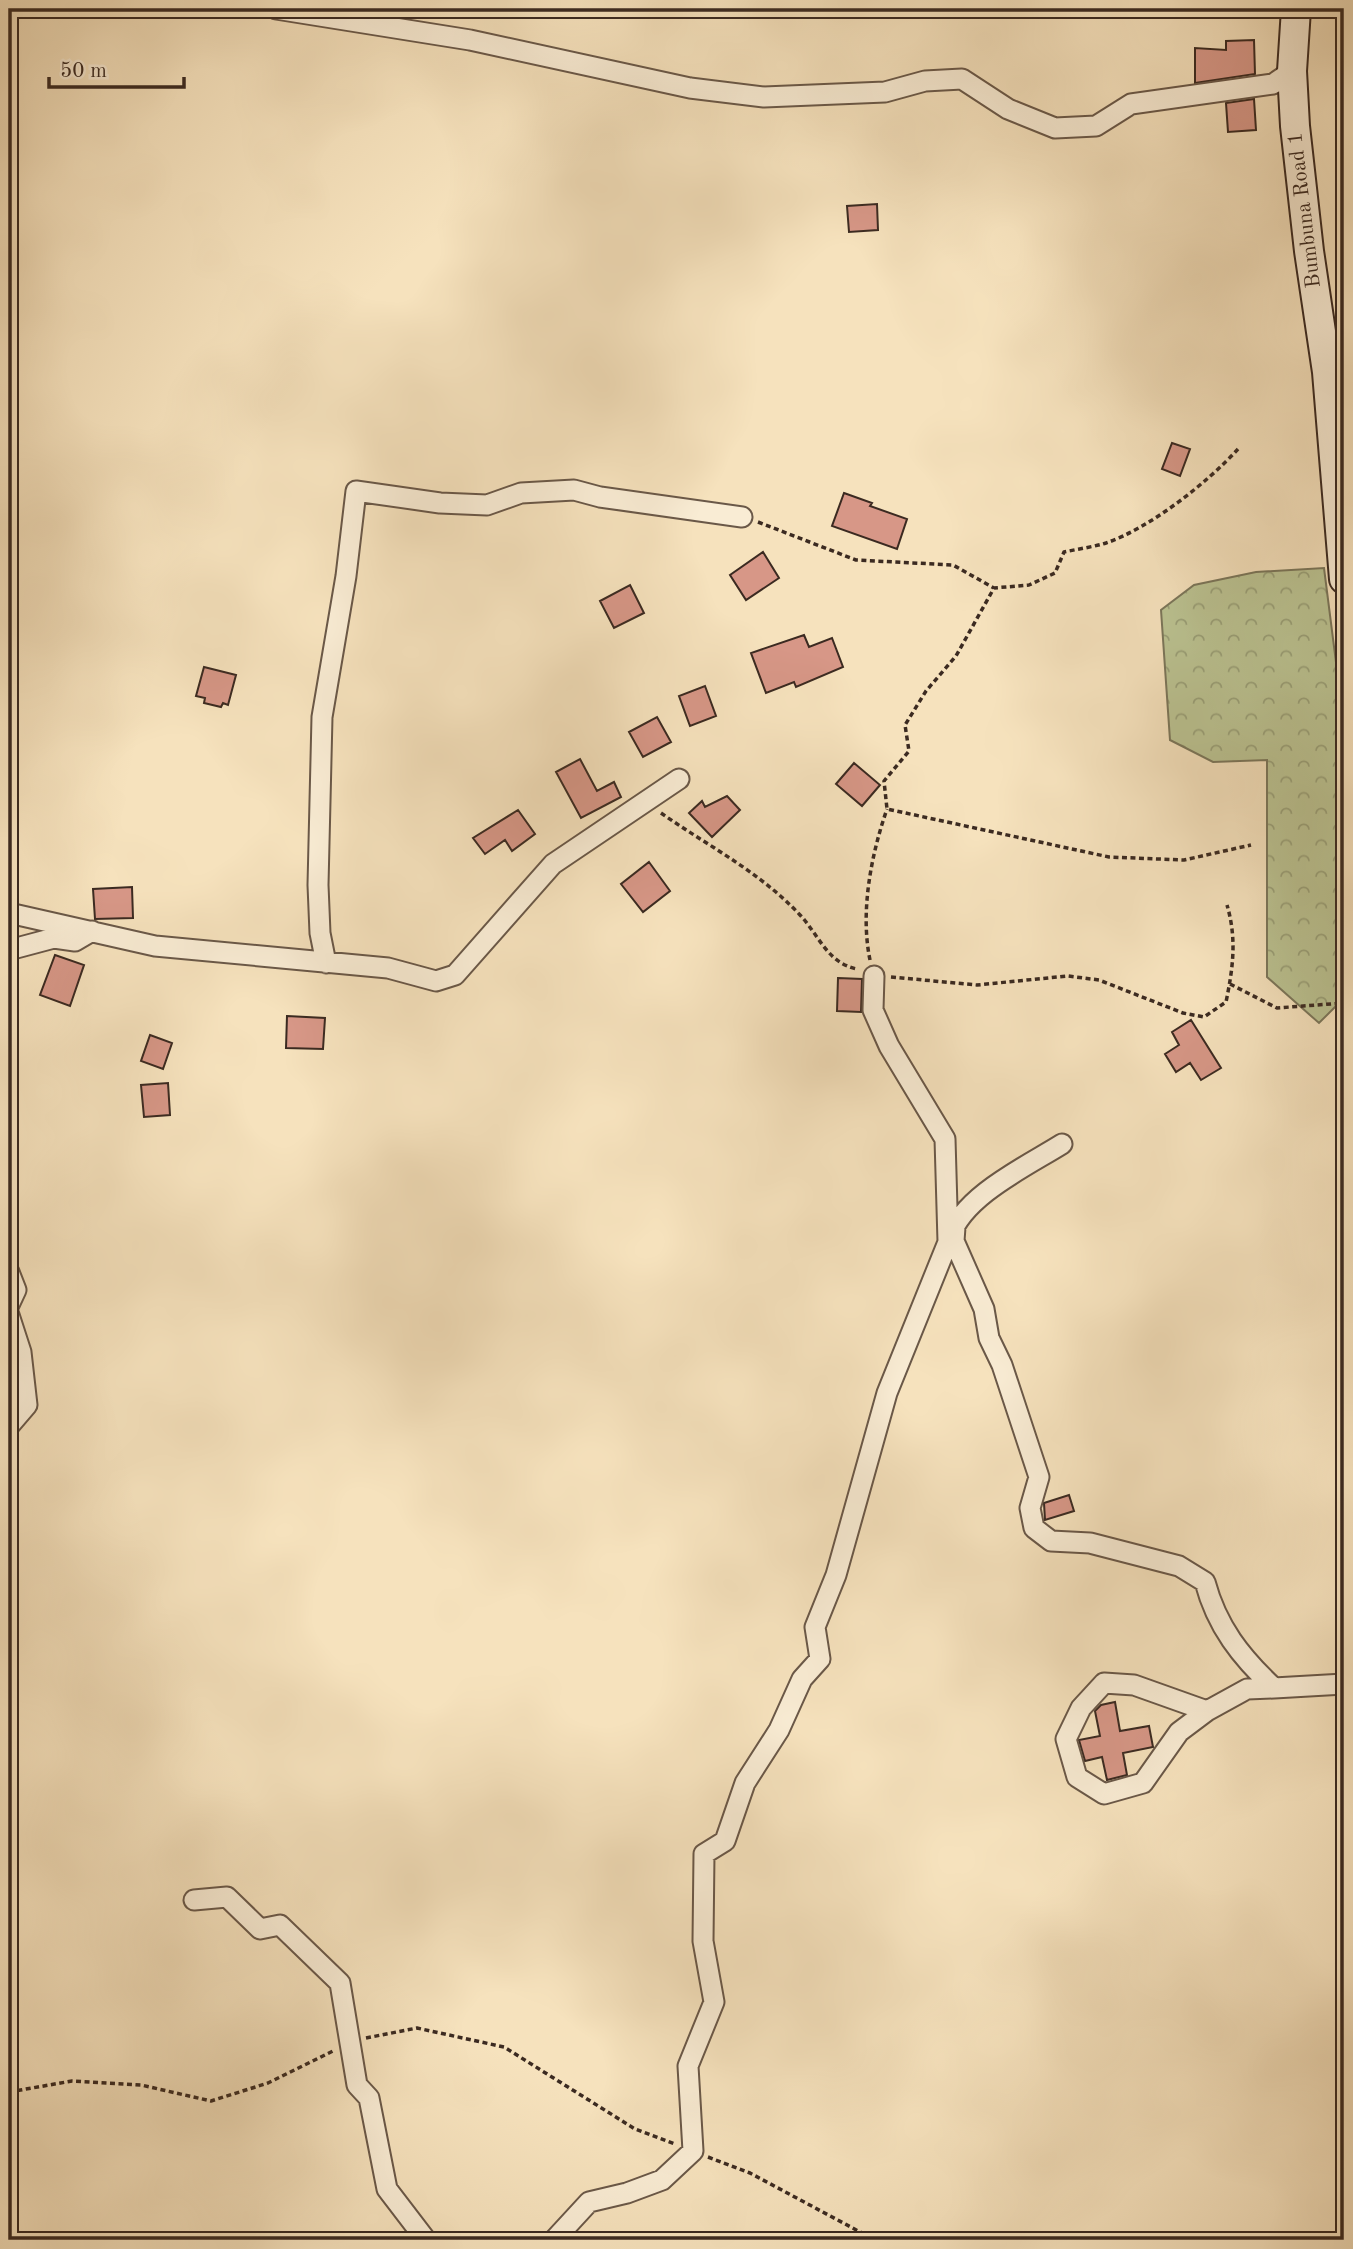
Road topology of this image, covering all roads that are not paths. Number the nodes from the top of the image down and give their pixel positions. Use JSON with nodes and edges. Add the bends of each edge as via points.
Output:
{"nodes":[{"id":1,"x":276,"y":9,"type":"edge"},
{"id":2,"x":1296,"y":9,"type":"edge"},
{"id":3,"x":1292,"y":71,"type":"junction"},
{"id":4,"x":742,"y":517,"type":"road end"},
{"id":5,"x":1344,"y":579,"type":"edge"},
{"id":6,"x":679,"y":779,"type":"dead end"},
{"id":7,"x":9,"y":913,"type":"edge"},
{"id":8,"x":92,"y":931,"type":"junction"},
{"id":9,"x":9,"y":950,"type":"edge"},
{"id":10,"x":326,"y":964,"type":"junction"},
{"id":11,"x":874,"y":976,"type":"road end"},
{"id":12,"x":1062,"y":1144,"type":"dead end"},
{"id":13,"x":955,"y":1222,"type":"junction"},
{"id":14,"x":948,"y":1241,"type":"junction"},
{"id":15,"x":9,"y":1272,"type":"edge"},
{"id":16,"x":9,"y":1306,"type":"edge"},
{"id":17,"x":9,"y":1315,"type":"edge"},
{"id":18,"x":9,"y":1426,"type":"edge"},
{"id":19,"x":1344,"y":1684,"type":"edge"},
{"id":20,"x":1275,"y":1688,"type":"junction"},
{"id":21,"x":1207,"y":1711,"type":"junction"},
{"id":22,"x":194,"y":1900,"type":"dead end"},
{"id":23,"x":426,"y":2240,"type":"edge"},
{"id":24,"x":554,"y":2240,"type":"edge"}],
"edges":[{"from":1,"to":3,"type":"street","via":[[470,40],[690,88],[764,96],[885,92],[925,81],[962,79],[1009,109],[1055,128],[1096,126],[1131,104],[1273,84]]},
{"from":2,"to":3,"type":"main road","name":"Bumbuna Road 1"},
{"from":3,"to":5,"type":"main road","name":"Bumbuna Road 1","via":[[1309,251],[1327,372]]},
{"from":4,"to":10,"type":"street","via":[[574,490],[521,493],[487,505],[356,491],[321,729],[318,885]]},
{"from":6,"to":10,"type":"street","via":[[553,863],[455,975],[436,981],[388,968]]},
{"from":7,"to":8,"type":"street"},
{"from":8,"to":9,"type":"street","via":[[75,941],[54,938]]},
{"from":8,"to":10,"type":"street","via":[[155,946]]},
{"from":11,"to":14,"type":"street","via":[[873,1010],[889,1046],[945,1139]]},
{"from":12,"to":13,"type":"street","via":[[1017,1169]]},
{"from":13,"to":14,"type":"street"},
{"from":13,"to":20,"type":"street","via":[[954,1241],[985,1309],[989,1338],[1039,1477],[1030,1508],[1034,1528],[1051,1541],[1090,1543],[1179,1566],[1205,1583],[1213,1610],[1234,1646]]},
{"from":14,"to":24,"type":"street","via":[[887,1393],[836,1575],[815,1628],[820,1658],[802,1679],[779,1730],[745,1783],[724,1841],[704,1854],[703,1941],[714,2002],[688,2066],[693,2151],[662,2180],[589,2203]]},
{"from":15,"to":16,"type":"street","via":[[16,1290]]},
{"from":17,"to":18,"type":"street","via":[[21,1352],[27,1405]]},
{"from":19,"to":20,"type":"street"},
{"from":20,"to":21,"type":"street","via":[[1247,1689]]},
{"from":21,"to":21,"type":"street","via":[[1180,1732],[1143,1783],[1104,1794],[1077,1777],[1066,1739],[1081,1708],[1104,1683],[1135,1685]]},
{"from":22,"to":23,"type":"street","via":[[227,1897],[260,1929],[280,1925],[340,1983],[357,2085],[369,2098],[387,2189]]}]}
